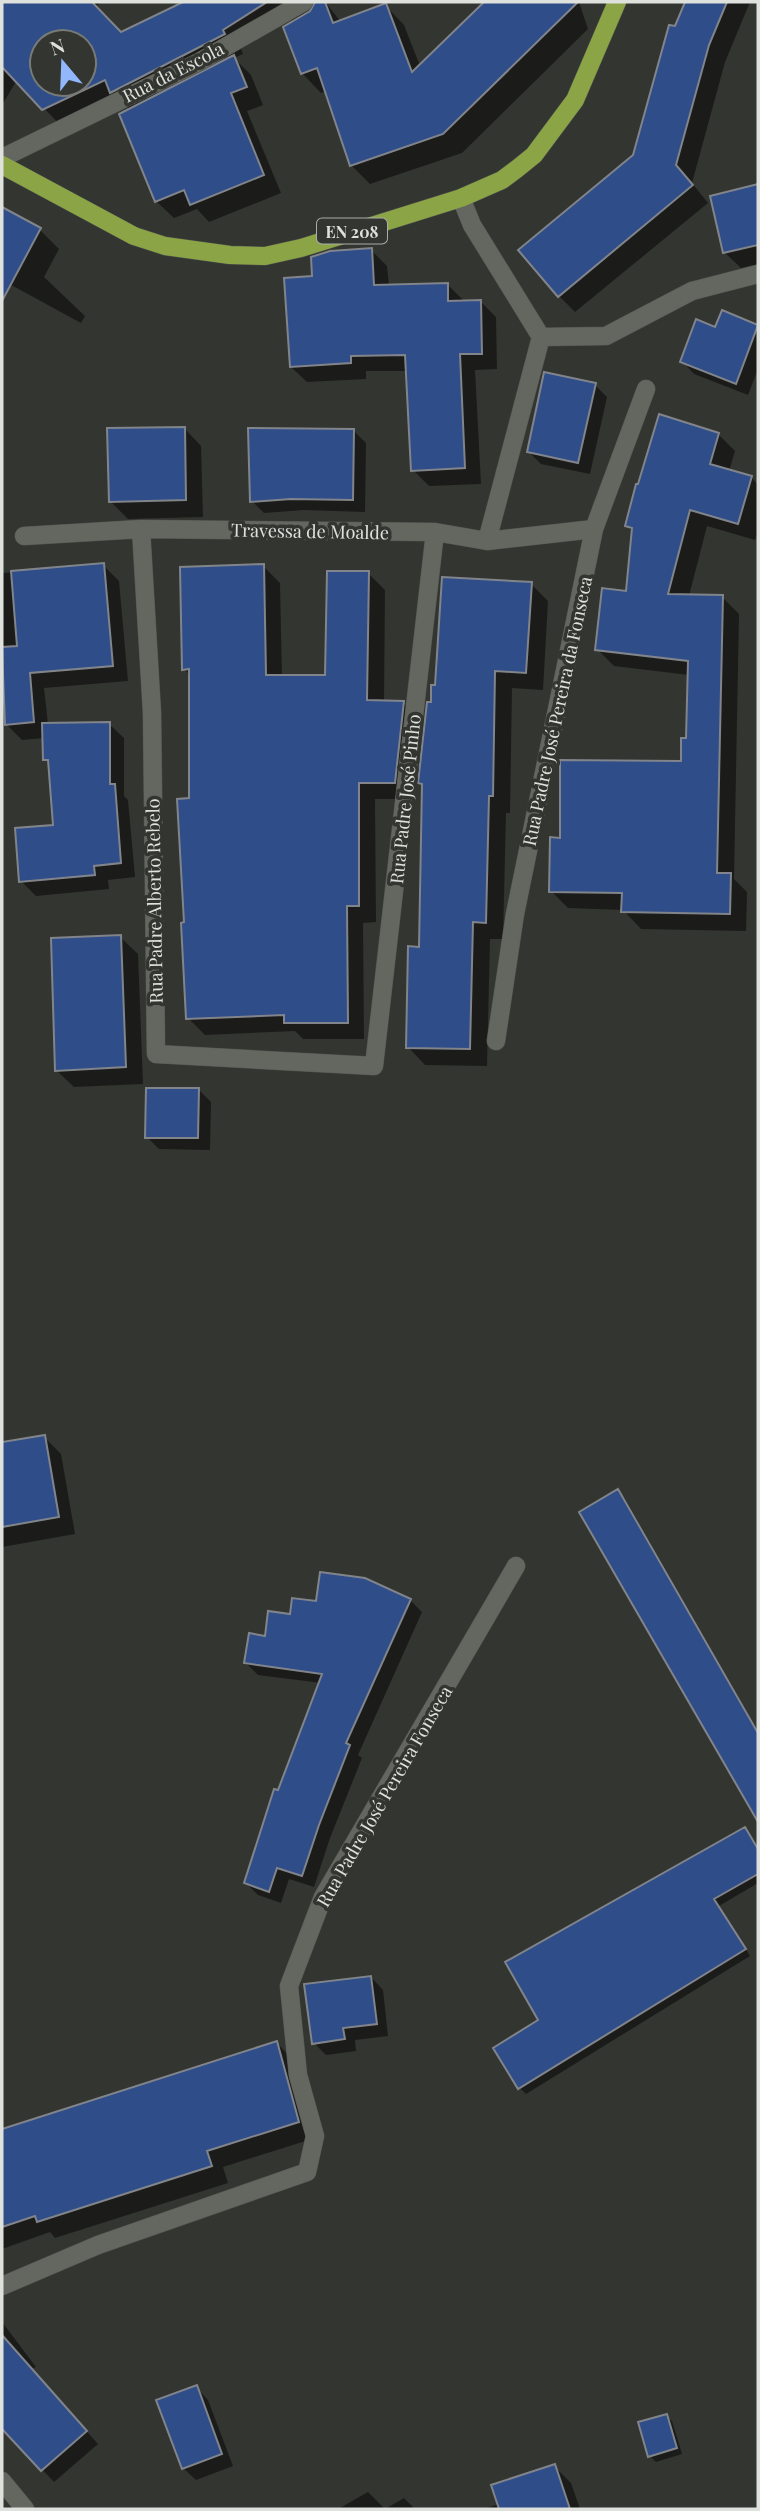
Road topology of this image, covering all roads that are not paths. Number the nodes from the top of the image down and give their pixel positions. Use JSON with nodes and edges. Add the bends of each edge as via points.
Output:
{"nodes":[{"id":1,"x":304,"y":2,"type":"edge"},
{"id":2,"x":617,"y":2,"type":"edge"},
{"id":3,"x":2,"y":158,"type":"edge"},
{"id":4,"x":2,"y":165,"type":"edge"},
{"id":5,"x":461,"y":198,"type":"junction"},
{"id":6,"x":758,"y":274,"type":"edge"},
{"id":7,"x":541,"y":337,"type":"junction"},
{"id":8,"x":646,"y":389,"type":"dead end"},
{"id":9,"x":141,"y":529,"type":"junction"},
{"id":10,"x":594,"y":529,"type":"junction"},
{"id":11,"x":435,"y":532,"type":"junction"},
{"id":12,"x":24,"y":536,"type":"dead end"},
{"id":13,"x":486,"y":541,"type":"junction"},
{"id":14,"x":496,"y":1041,"type":"dead end"},
{"id":15,"x":374,"y":1066,"type":"joint"},
{"id":16,"x":516,"y":1566,"type":"dead end"},
{"id":17,"x":2,"y":2286,"type":"edge"},
{"id":18,"x":2,"y":2481,"type":"edge"},
{"id":19,"x":25,"y":2509,"type":"edge"}],
"edges":[{"from":1,"to":3,"type":"street","name":"Rua da Escola","via":[[199,62]]},
{"from":2,"to":5,"type":"main road","number":"EN 208","via":[[575,100],[534,155],[502,180]]},
{"from":4,"to":5,"type":"main road","number":"EN 208","via":[[134,236],[165,246],[230,255],[265,256],[301,248]]},
{"from":5,"to":7,"type":"street","via":[[472,225]]},
{"from":6,"to":7,"type":"street","via":[[692,291],[606,335]]},
{"from":7,"to":13,"type":"street"},
{"from":8,"to":10,"type":"street","name":"Rua Padre José Pereira da Fonseca"},
{"from":9,"to":11,"type":"street","name":"Travessa de Moalde"},
{"from":9,"to":12,"type":"street","name":"Travessa de Moalde"},
{"from":9,"to":15,"type":"street","name":"Rua Padre Alberto Rebelo","via":[[152,713],[156,1054]]},
{"from":10,"to":13,"type":"street","name":"Travessa de Moalde"},
{"from":10,"to":14,"type":"street","name":"Rua Padre José Pereira da Fonseca","via":[[515,914]]},
{"from":11,"to":13,"type":"street","name":"Travessa de Moalde"},
{"from":11,"to":15,"type":"street","name":"Rua Padre José Pinho"},
{"from":16,"to":17,"type":"street","name":"Rua Padre José Pereira Fonseca","via":[[323,1897],[289,1986],[298,2075],[316,2136],[307,2172],[98,2245]]},
{"from":18,"to":19,"type":"street"}]}
